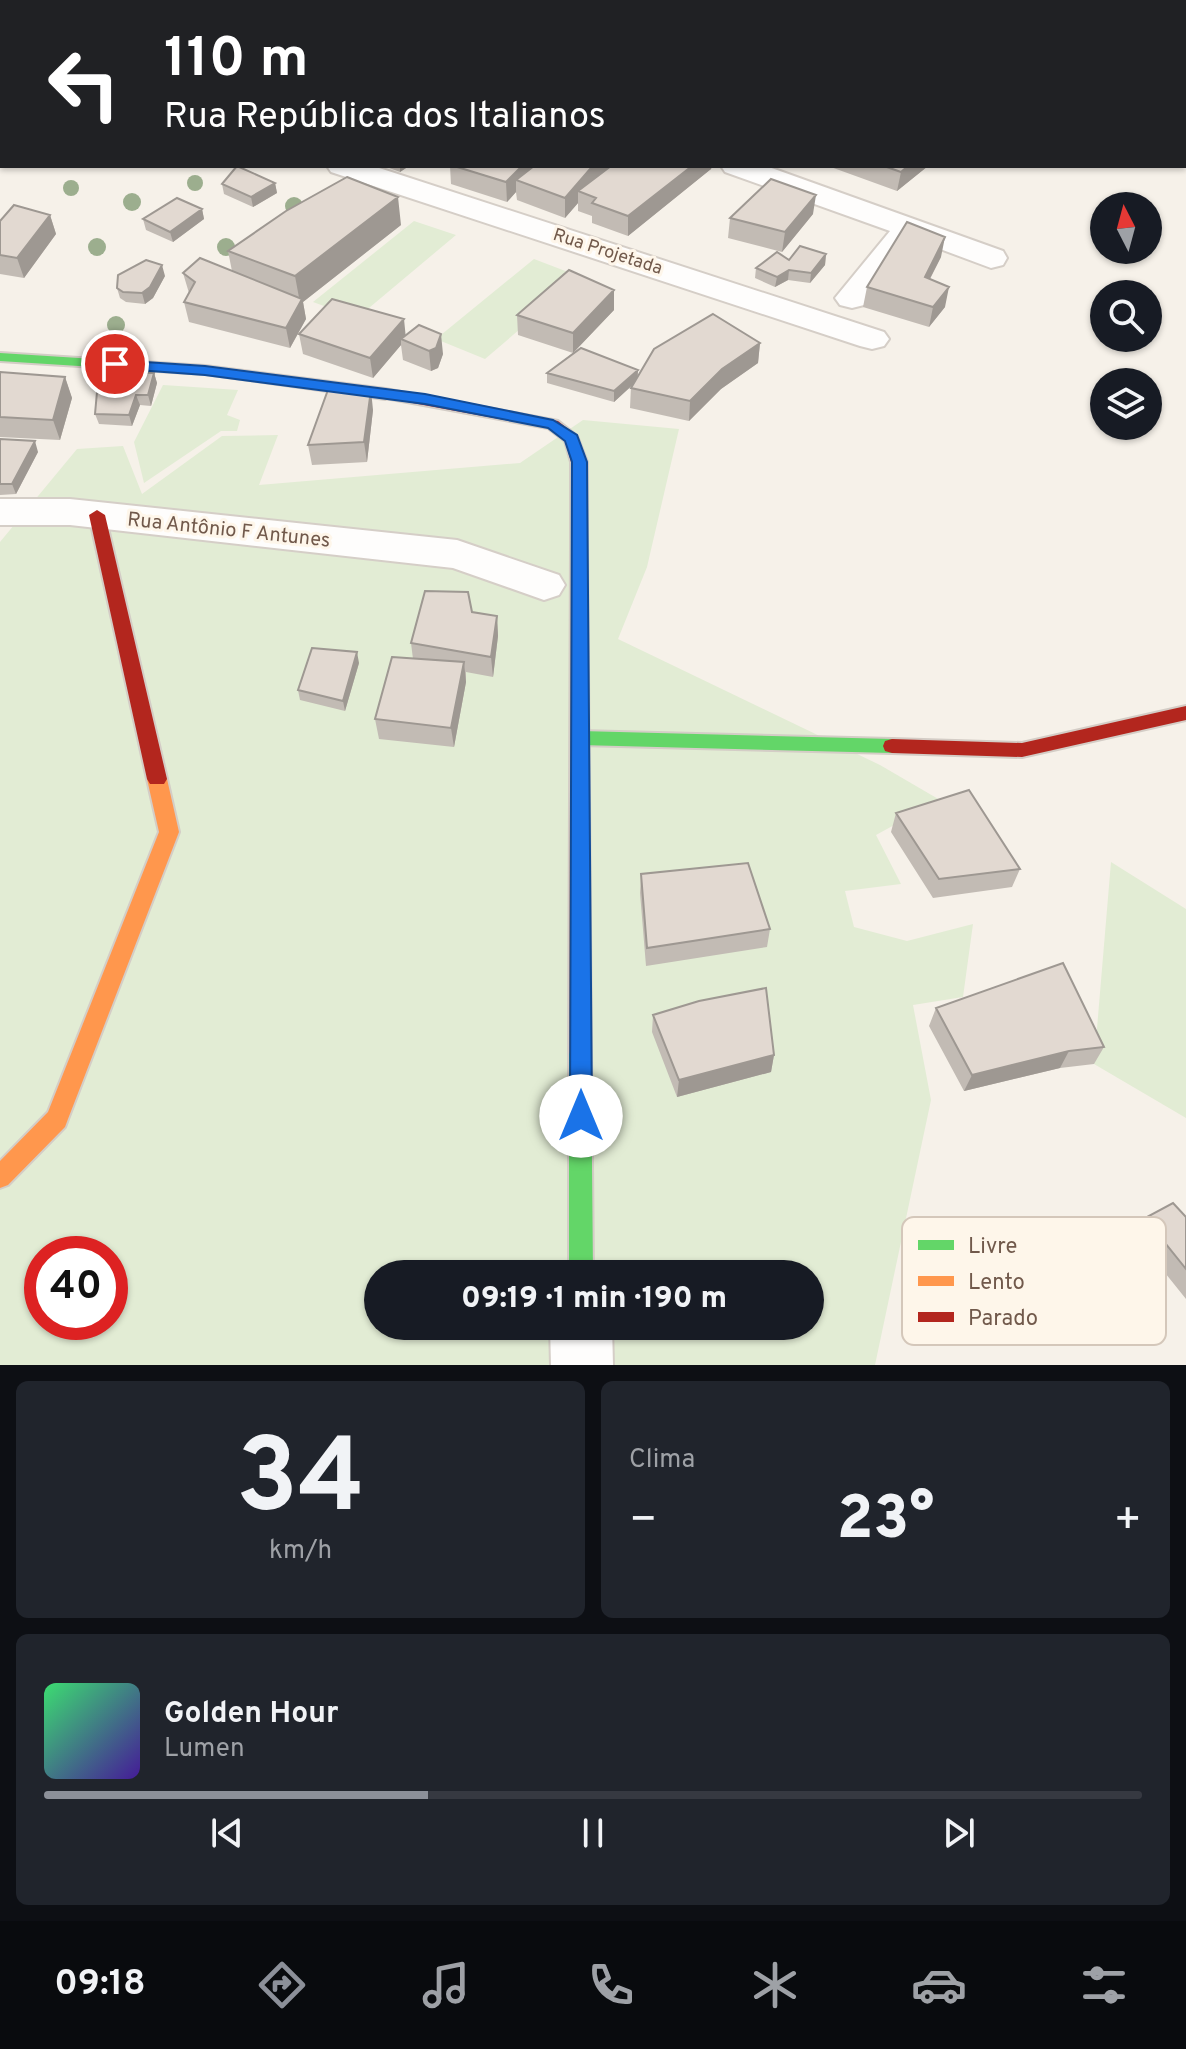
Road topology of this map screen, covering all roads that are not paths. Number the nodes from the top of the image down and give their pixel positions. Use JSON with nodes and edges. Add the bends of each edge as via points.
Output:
{"nodes":[{"id":1,"x":348,"y":168,"type":"edge"},
{"id":2,"x":742,"y":168,"type":"edge"},
{"id":3,"x":910,"y":227,"type":"junction"},
{"id":4,"x":991,"y":258,"type":"dead end"},
{"id":5,"x":852,"y":298,"type":"dead end"},
{"id":6,"x":872,"y":339,"type":"dead end"},
{"id":7,"x":0,"y":357,"type":"edge"},
{"id":8,"x":0,"y":512,"type":"edge"},
{"id":9,"x":97,"y":515,"type":"junction"},
{"id":10,"x":544,"y":585,"type":"dead end"},
{"id":11,"x":1186,"y":713,"type":"edge"},
{"id":12,"x":580,"y":738,"type":"junction"},
{"id":13,"x":0,"y":1177,"type":"edge"},
{"id":14,"x":581,"y":1260,"type":"edge"},
{"id":15,"x":581,"y":1340,"type":"edge"},
{"id":16,"x":582,"y":1365,"type":"edge"}],
"edges":[{"from":1,"to":6,"type":"street","name":"Rua Projetada"},
{"from":2,"to":3,"type":"street"},
{"from":3,"to":4,"type":"street"},
{"from":3,"to":5,"type":"street"},
{"from":7,"to":12,"type":"street","via":[[205,370],[425,399],[553,424],[572,439],[579,462]]},
{"from":8,"to":9,"type":"street","name":"Rua Antônio F Antunes"},
{"from":9,"to":10,"type":"street","name":"Rua Antônio F Antunes","via":[[457,554]]},
{"from":9,"to":13,"type":"street","via":[[169,832],[57,1119]]},
{"from":11,"to":12,"type":"street","via":[[1022,750]]},
{"from":12,"to":14,"type":"street"},
{"from":15,"to":16,"type":"street"}]}
